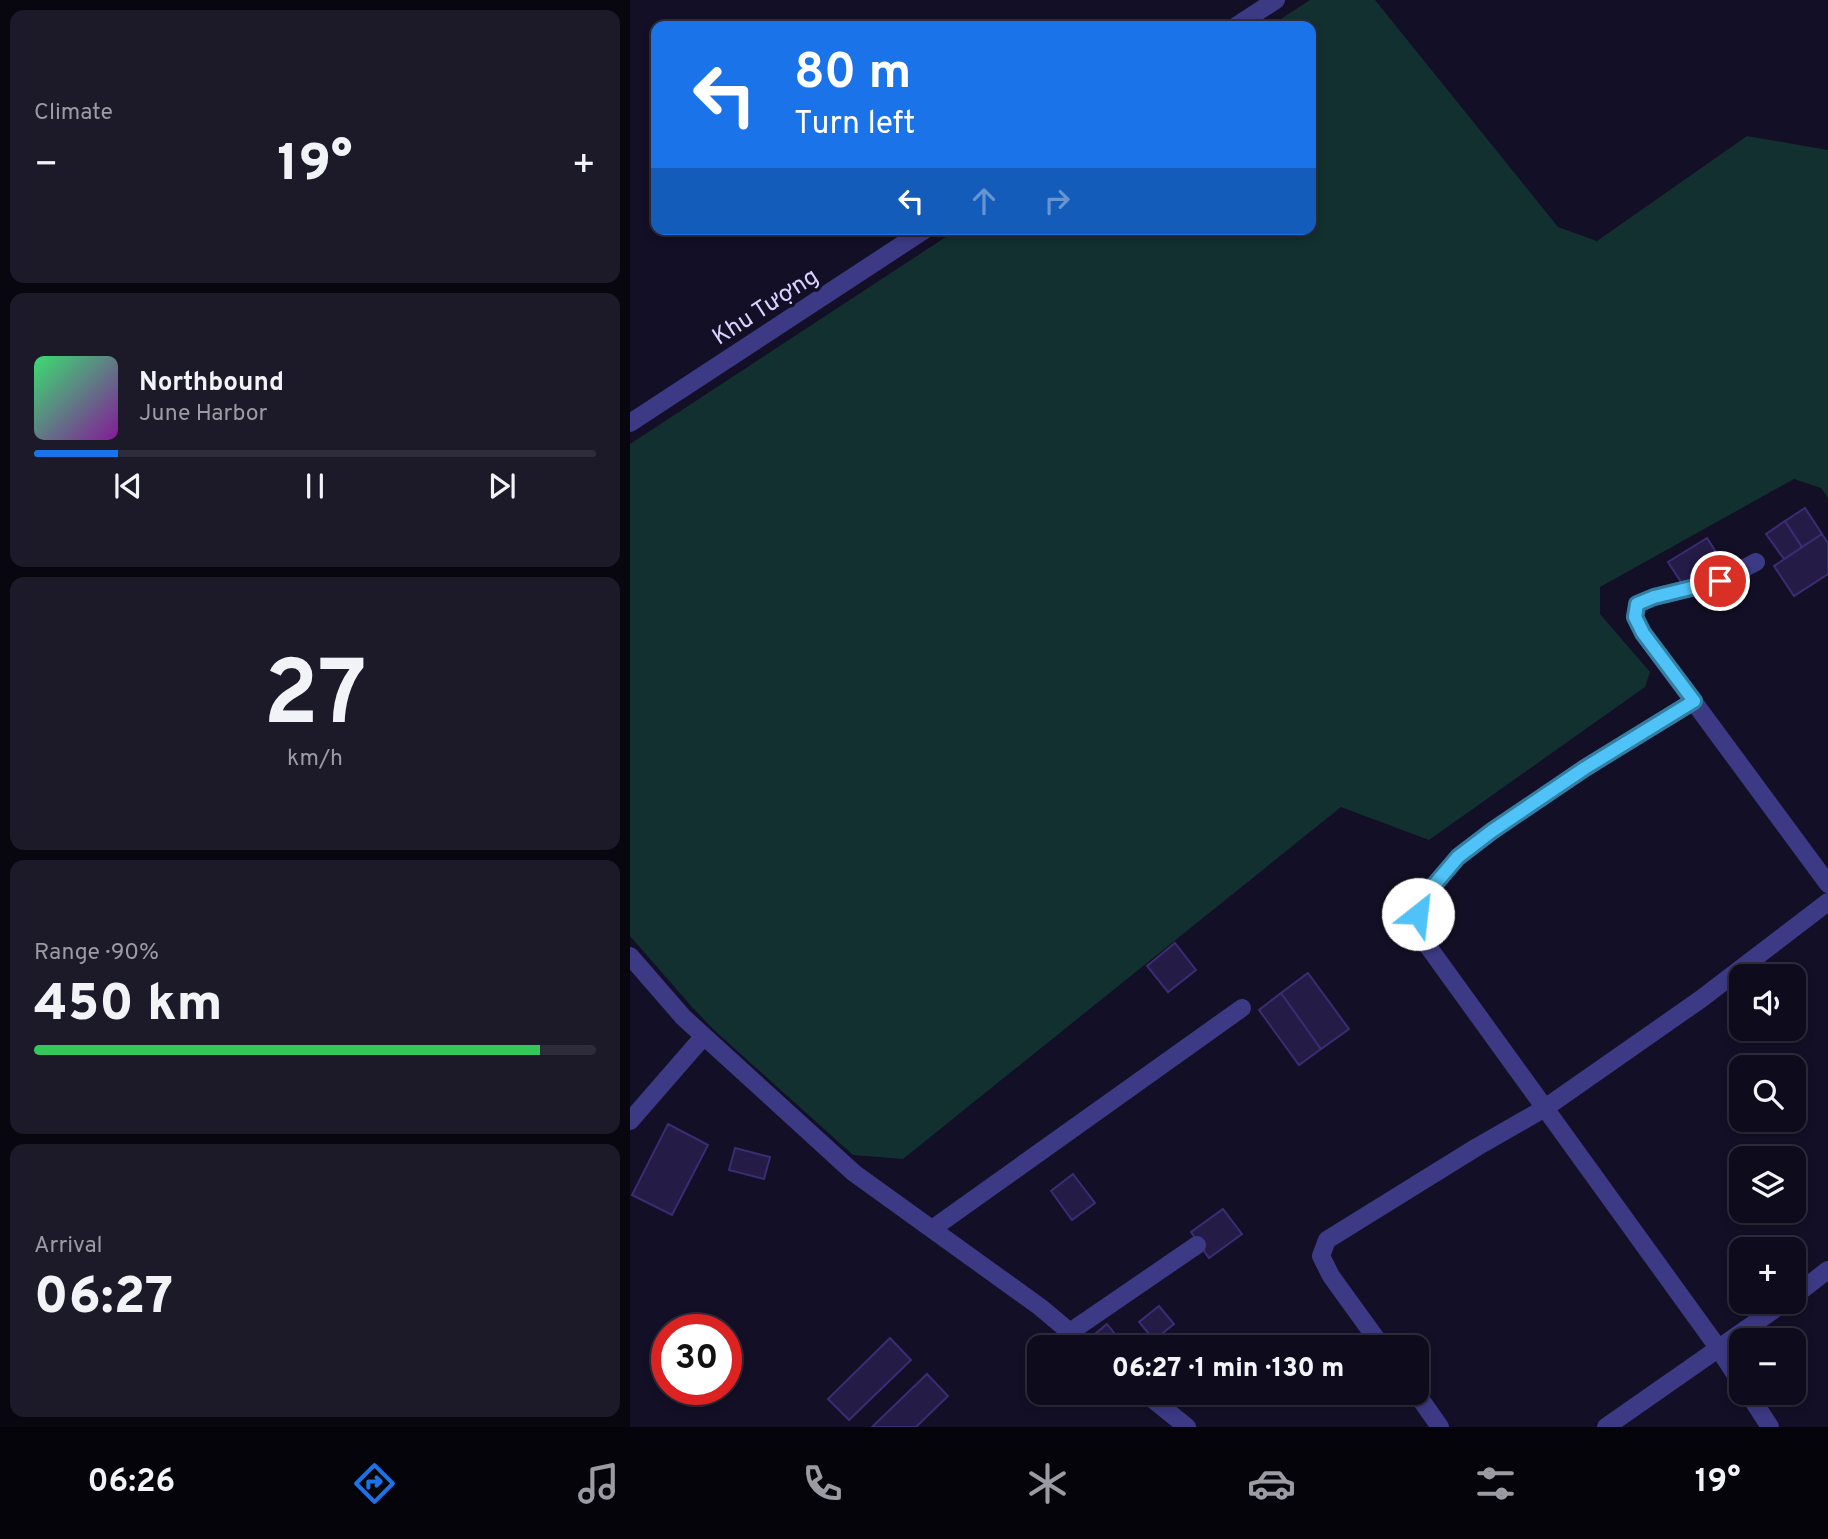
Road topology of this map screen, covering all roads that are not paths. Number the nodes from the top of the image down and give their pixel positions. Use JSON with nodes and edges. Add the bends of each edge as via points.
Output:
{"nodes":[{"id":1,"x":1276,"y":0,"type":"edge"},
{"id":2,"x":1244,"y":21,"type":"edge"},
{"id":3,"x":917,"y":235,"type":"edge"},
{"id":4,"x":630,"y":423,"type":"edge"},
{"id":5,"x":1756,"y":562,"type":"dead end"},
{"id":6,"x":1694,"y":701,"type":"junction"},
{"id":7,"x":1828,"y":884,"type":"edge"},
{"id":8,"x":1828,"y":902,"type":"edge"},
{"id":9,"x":630,"y":956,"type":"edge"},
{"id":10,"x":1242,"y":1008,"type":"dead end"},
{"id":11,"x":704,"y":1036,"type":"junction"},
{"id":12,"x":1545,"y":1108,"type":"junction"},
{"id":13,"x":630,"y":1121,"type":"edge"},
{"id":14,"x":932,"y":1229,"type":"junction"},
{"id":15,"x":1197,"y":1245,"type":"dead end"},
{"id":16,"x":1828,"y":1270,"type":"edge"},
{"id":17,"x":1806,"y":1287,"type":"edge"},
{"id":18,"x":1768,"y":1314,"type":"edge"},
{"id":19,"x":1070,"y":1332,"type":"junction"},
{"id":20,"x":1074,"y":1335,"type":"edge"},
{"id":21,"x":1374,"y":1335,"type":"edge"},
{"id":22,"x":1719,"y":1349,"type":"junction"},
{"id":23,"x":1729,"y":1364,"type":"edge"},
{"id":24,"x":1159,"y":1405,"type":"edge"},
{"id":25,"x":1424,"y":1405,"type":"edge"},
{"id":26,"x":1756,"y":1405,"type":"edge"},
{"id":27,"x":1186,"y":1427,"type":"edge"},
{"id":28,"x":1440,"y":1427,"type":"edge"},
{"id":29,"x":1606,"y":1427,"type":"edge"},
{"id":30,"x":1770,"y":1427,"type":"edge"}],
"edges":[{"from":1,"to":2,"type":"street"},
{"from":3,"to":4,"type":"street","name":"Khu Tượng"},
{"from":5,"to":6,"type":"street","via":[[1720,581],[1637,604],[1635,617],[1643,633]]},
{"from":6,"to":7,"type":"street"},
{"from":6,"to":12,"type":"street","via":[[1585,768],[1458,857],[1429,891],[1418,914],[1422,939]]},
{"from":8,"to":12,"type":"street","via":[[1701,999]]},
{"from":9,"to":11,"type":"street"},
{"from":10,"to":14,"type":"street"},
{"from":11,"to":13,"type":"street"},
{"from":11,"to":14,"type":"street","via":[[855,1173]]},
{"from":12,"to":21,"type":"street","via":[[1326,1240],[1321,1256],[1331,1276]]},
{"from":12,"to":22,"type":"street"},
{"from":14,"to":19,"type":"street"},
{"from":15,"to":19,"type":"street"},
{"from":16,"to":17,"type":"street"},
{"from":18,"to":22,"type":"street"},
{"from":19,"to":20,"type":"street"},
{"from":22,"to":23,"type":"street"},
{"from":22,"to":29,"type":"street"},
{"from":24,"to":27,"type":"street"},
{"from":25,"to":28,"type":"street"},
{"from":26,"to":30,"type":"street"}]}
